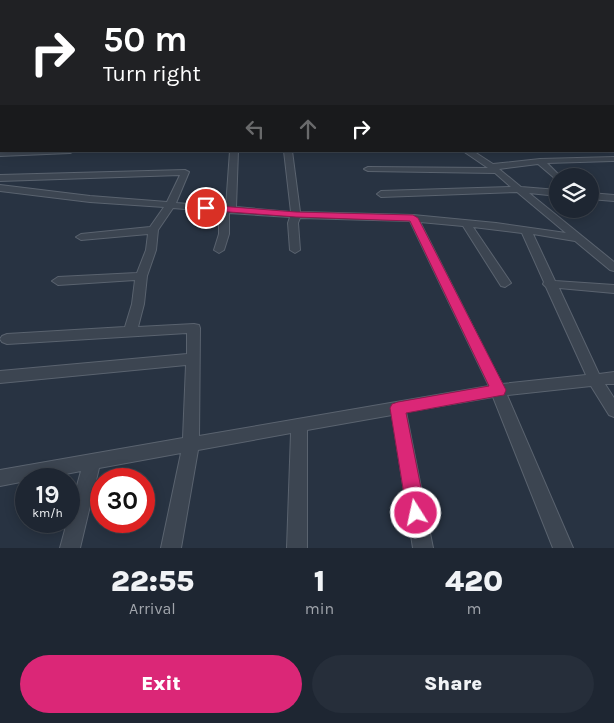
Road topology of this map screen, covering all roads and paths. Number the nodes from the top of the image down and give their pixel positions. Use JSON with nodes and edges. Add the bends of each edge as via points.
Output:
{"nodes":[{"id":1,"x":47,"y":152,"type":"edge"},
{"id":2,"x":234,"y":152,"type":"edge"},
{"id":3,"x":288,"y":152,"type":"edge"},
{"id":4,"x":468,"y":152,"type":"edge"},
{"id":5,"x":0,"y":154,"type":"edge"},
{"id":6,"x":540,"y":160,"type":"junction"},
{"id":7,"x":613,"y":160,"type":"edge"},
{"id":8,"x":368,"y":169,"type":"dead end"},
{"id":9,"x":494,"y":169,"type":"junction"},
{"id":10,"x":549,"y":170,"type":"edge"},
{"id":11,"x":0,"y":178,"type":"edge"},
{"id":12,"x":0,"y":188,"type":"edge"},
{"id":13,"x":519,"y":189,"type":"junction"},
{"id":14,"x":549,"y":191,"type":"edge"},
{"id":15,"x":381,"y":194,"type":"dead end"},
{"id":16,"x":599,"y":197,"type":"edge"},
{"id":17,"x":614,"y":198,"type":"edge"},
{"id":18,"x":170,"y":205,"type":"junction"},
{"id":19,"x":228,"y":209,"type":"junction"},
{"id":20,"x":296,"y":214,"type":"junction"},
{"id":21,"x":413,"y":218,"type":"junction"},
{"id":22,"x":466,"y":223,"type":"junction"},
{"id":23,"x":153,"y":230,"type":"junction"},
{"id":24,"x":526,"y":230,"type":"junction"},
{"id":25,"x":81,"y":237,"type":"dead end"},
{"id":26,"x":578,"y":238,"type":"junction"},
{"id":27,"x":219,"y":250,"type":"dead end"},
{"id":28,"x":295,"y":250,"type":"dead end"},
{"id":29,"x":614,"y":268,"type":"edge"},
{"id":30,"x":142,"y":276,"type":"junction"},
{"id":31,"x":58,"y":281,"type":"dead end"},
{"id":32,"x":506,"y":283,"type":"dead end"},
{"id":33,"x":549,"y":284,"type":"junction"},
{"id":34,"x":614,"y":289,"type":"edge"},
{"id":35,"x":130,"y":332,"type":"junction"},
{"id":36,"x":6,"y":339,"type":"dead end"},
{"id":37,"x":193,"y":359,"type":"junction"},
{"id":38,"x":0,"y":377,"type":"edge"},
{"id":39,"x":614,"y":378,"type":"edge"},
{"id":40,"x":595,"y":380,"type":"junction"},
{"id":41,"x":498,"y":390,"type":"junction"},
{"id":42,"x":398,"y":408,"type":"junction"},
{"id":43,"x":614,"y":411,"type":"edge"},
{"id":44,"x":299,"y":425,"type":"junction"},
{"id":45,"x":191,"y":444,"type":"junction"},
{"id":46,"x":92,"y":462,"type":"junction"},
{"id":47,"x":0,"y":478,"type":"edge"},
{"id":48,"x":70,"y":548,"type":"edge"},
{"id":49,"x":171,"y":548,"type":"edge"},
{"id":50,"x":297,"y":548,"type":"edge"},
{"id":51,"x":423,"y":548,"type":"edge"},
{"id":52,"x":563,"y":548,"type":"edge"}],
"edges":[{"from":1,"to":5,"type":"street"},
{"from":2,"to":19,"type":"street"},
{"from":3,"to":20,"type":"street"},
{"from":4,"to":9,"type":"street"},
{"from":6,"to":7,"type":"street"},
{"from":6,"to":9,"type":"street"},
{"from":6,"to":10,"type":"street"},
{"from":8,"to":9,"type":"street"},
{"from":9,"to":13,"type":"street"},
{"from":11,"to":18,"type":"street","via":[[184,172]]},
{"from":12,"to":18,"type":"street"},
{"from":13,"to":14,"type":"street"},
{"from":13,"to":15,"type":"street"},
{"from":13,"to":26,"type":"street"},
{"from":16,"to":17,"type":"street"},
{"from":18,"to":19,"type":"street"},
{"from":18,"to":23,"type":"street"},
{"from":19,"to":20,"type":"street"},
{"from":19,"to":27,"type":"street"},
{"from":20,"to":21,"type":"street"},
{"from":20,"to":28,"type":"street","via":[[293,223]]},
{"from":21,"to":22,"type":"street"},
{"from":21,"to":41,"type":"street"},
{"from":22,"to":24,"type":"street"},
{"from":22,"to":32,"type":"street"},
{"from":23,"to":25,"type":"street"},
{"from":23,"to":30,"type":"street","via":[[151,250]]},
{"from":24,"to":26,"type":"street"},
{"from":24,"to":33,"type":"street"},
{"from":26,"to":29,"type":"street"},
{"from":30,"to":31,"type":"street"},
{"from":30,"to":35,"type":"street"},
{"from":33,"to":34,"type":"street"},
{"from":33,"to":40,"type":"street"},
{"from":35,"to":36,"type":"street"},
{"from":35,"to":37,"type":"street","via":[[194,328]]},
{"from":37,"to":38,"type":"street"},
{"from":37,"to":45,"type":"street"},
{"from":39,"to":40,"type":"street"},
{"from":40,"to":41,"type":"street"},
{"from":40,"to":43,"type":"street"},
{"from":41,"to":42,"type":"street"},
{"from":41,"to":52,"type":"street"},
{"from":42,"to":44,"type":"street"},
{"from":42,"to":51,"type":"street"},
{"from":44,"to":45,"type":"street"},
{"from":44,"to":50,"type":"street"},
{"from":45,"to":46,"type":"street"},
{"from":45,"to":49,"type":"street"},
{"from":46,"to":47,"type":"street"},
{"from":46,"to":48,"type":"street"}]}
